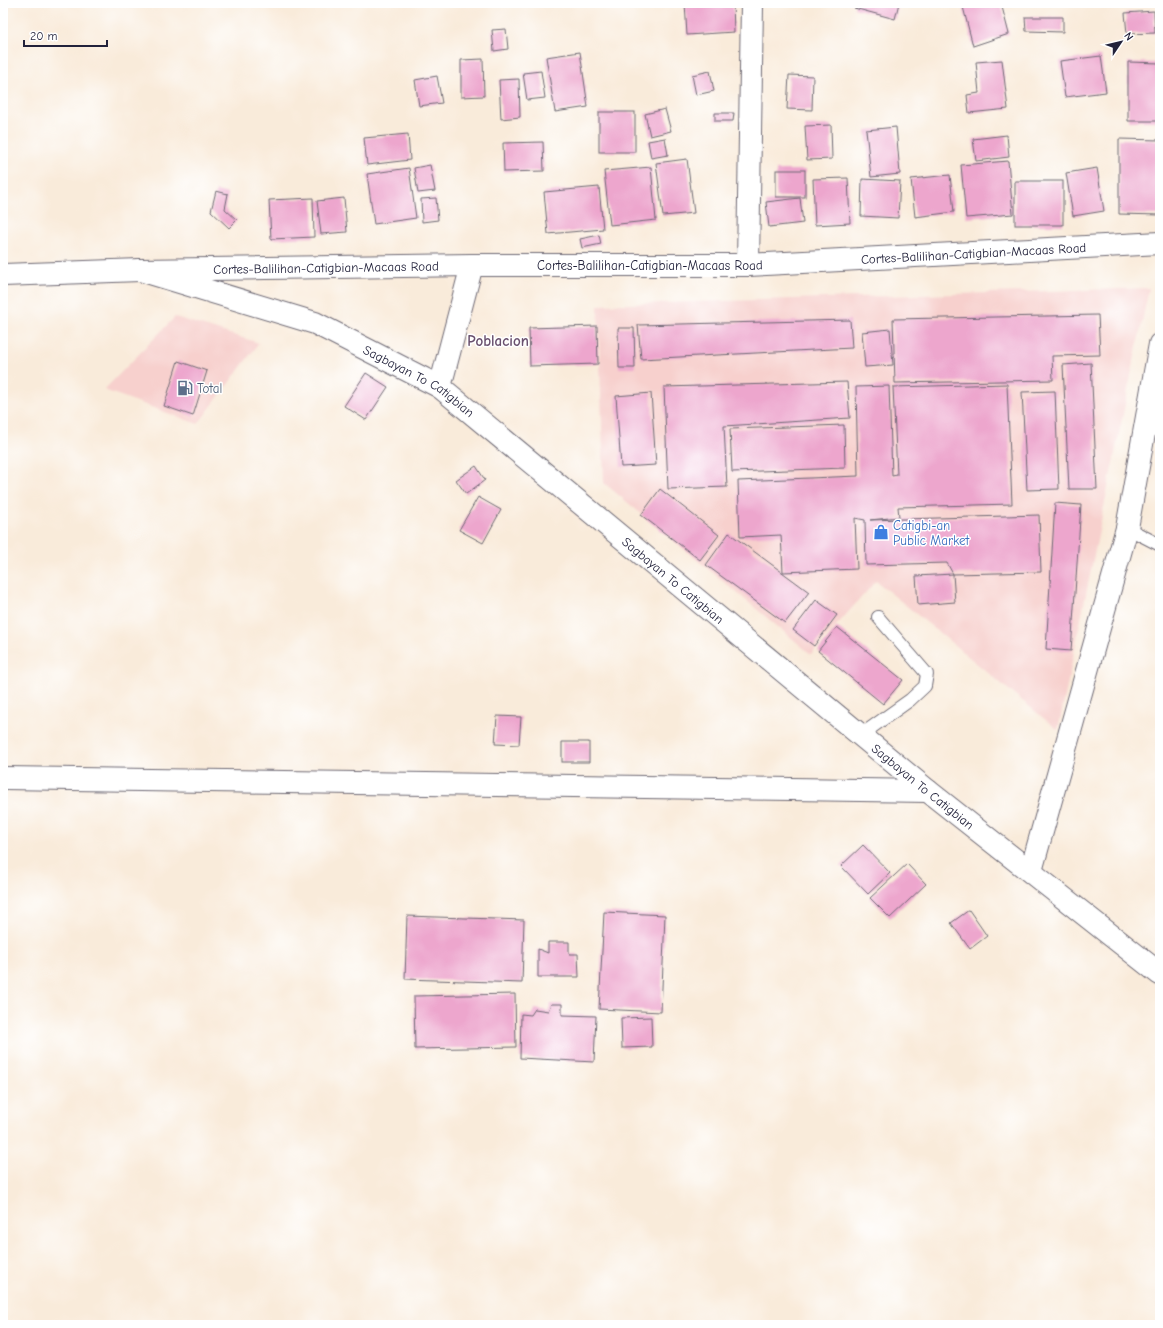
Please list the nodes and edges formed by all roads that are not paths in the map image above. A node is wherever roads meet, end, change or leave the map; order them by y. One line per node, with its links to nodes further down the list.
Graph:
1 (752, 3): 4 (main road)
2 (1160, 243): 4 (main road, Cortes-Balilihan-Catigbian-Macaas Road)
3 (472, 265): 4 (main road, Cortes-Balilihan-Catigbian-Macaas Road); 5 (main road, Cortes-Balilihan-Catigbian-Macaas Road); 8 (main road)
4 (748, 265)
5 (140, 270): 6 (main road, Cortes-Balilihan-Catigbian-Macaas Road); 8 (main road, Sagbayan To Catigbian)
6 (3, 275)
7 (1160, 344): 9 (main road)
8 (440, 386): 12 (main road, Sagbayan To Catigbian)
9 (1127, 528): 10 (lane); 15 (main road)
10 (1160, 546)
11 (878, 617): 12 (lane)
12 (861, 735): 14 (main road, Sagbayan To Catigbian)
13 (3, 778): 14 (main road)
14 (928, 791): 15 (main road, Sagbayan To Catigbian)
15 (1031, 871): 16 (main road, Sagbayan To Catigbian)
16 (1160, 974)

